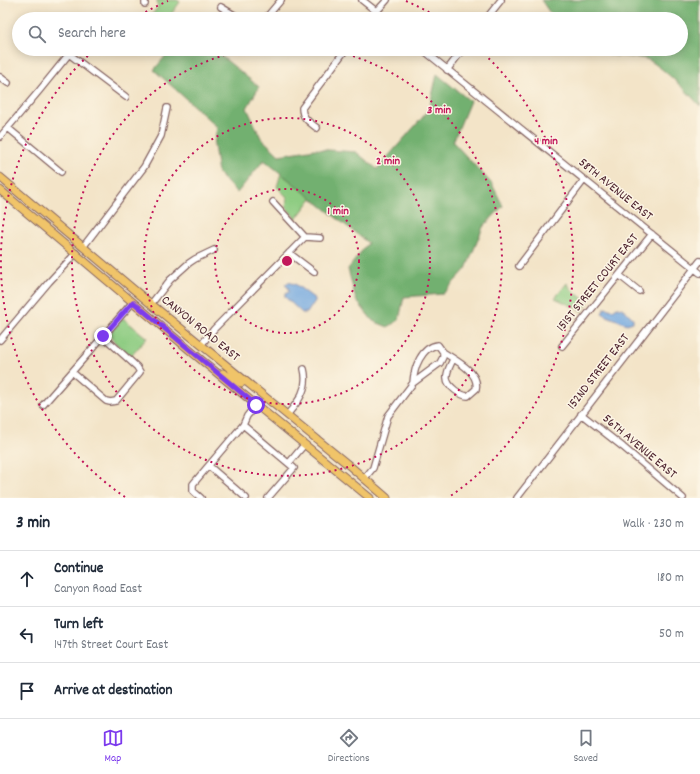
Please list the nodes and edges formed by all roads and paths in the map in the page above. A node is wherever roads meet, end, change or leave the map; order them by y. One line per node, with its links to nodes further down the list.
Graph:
1 (280, 0): 7 (street)
2 (362, 0): 8 (street)
3 (387, 0): 8 (street)
4 (501, 0): 9 (street)
5 (221, 8): 6 (street)
6 (228, 12)
7 (271, 12)
8 (377, 12)
9 (492, 12)
10 (67, 56): 20 (street)
11 (72, 56): 18 (street)
12 (341, 56): 21 (street)
13 (430, 56): 15 (street, 58TH AVENUE EAST)
14 (458, 56): 15 (street)
15 (447, 70): 25 (street, 58TH AVENUE EAST)
16 (0, 77): 17 (street)
17 (8, 83)
18 (126, 97)
19 (167, 108): 31 (street)
20 (8, 128): 22 (street); 23 (street)
21 (317, 128)
22 (0, 137)
23 (61, 172)
24 (0, 177): 31 (main road, CANYON ROAD EAST)
25 (584, 180): 28 (street, 58TH AVENUE EAST); 36 (street)
26 (0, 190): 34 (main road, CANYON ROAD EAST)
27 (273, 202): 29 (street)
28 (652, 234): 37 (street, 58TH AVENUE EAST); 40 (street, 151ST STREET COURT EAST)
29 (305, 237): 30 (street); 33 (street)
30 (320, 238)
31 (83, 247): 43 (main road, CANYON ROAD EAST)
32 (214, 250): 43 (street)
33 (290, 253): 38 (street); 46 (street)
34 (76, 254): 42 (main road, CANYON ROAD EAST); 45 (street)
35 (700, 261): 37 (street, 152ND STREET EAST)
36 (519, 266)
37 (694, 268): 39 (street, 58TH AVENUE EAST); 57 (street, 152ND STREET EAST)
38 (314, 272)
39 (700, 273)
40 (619, 275): 41 (street); 47 (street, 151ST STREET COURT EAST)
41 (639, 290)
42 (133, 302): 44 (street); 50 (main road, CANYON ROAD EAST)
43 (151, 304): 46 (main road, CANYON ROAD EAST)
44 (103, 336): 52 (street); 52 (street)
45 (0, 340)
46 (201, 345): 53 (main road, CANYON ROAD EAST)
47 (562, 346)
48 (443, 352): 49 (street); 54 (street); 54 (street)
49 (454, 359): 49 (street)
50 (205, 363): 53 (main road); 56 (main road, CANYON ROAD EAST)
51 (304, 369): 58 (street)
52 (72, 372): 55 (street)
53 (245, 381): 58 (main road, CANYON ROAD EAST)
54 (413, 383): 63 (street)
55 (43, 405)
56 (256, 405): 59 (street); 60 (main road, CANYON ROAD EAST)
57 (581, 414): 69 (street, 152ND STREET EAST); 70 (street, 56TH AVENUE EAST)
58 (287, 415): 63 (main road, CANYON ROAD EAST)
59 (243, 425): 61 (street); 62 (street)
60 (304, 445): 61 (street); 67 (main road, CANYON ROAD EAST)
61 (288, 463): 66 (street)
62 (209, 466): 64 (street); 65 (street)
63 (364, 479): 68 (main road, CANYON ROAD EAST)
64 (201, 498)
65 (246, 498)
66 (268, 498)
67 (370, 498)
68 (387, 498)
69 (517, 498)
70 (683, 498)

